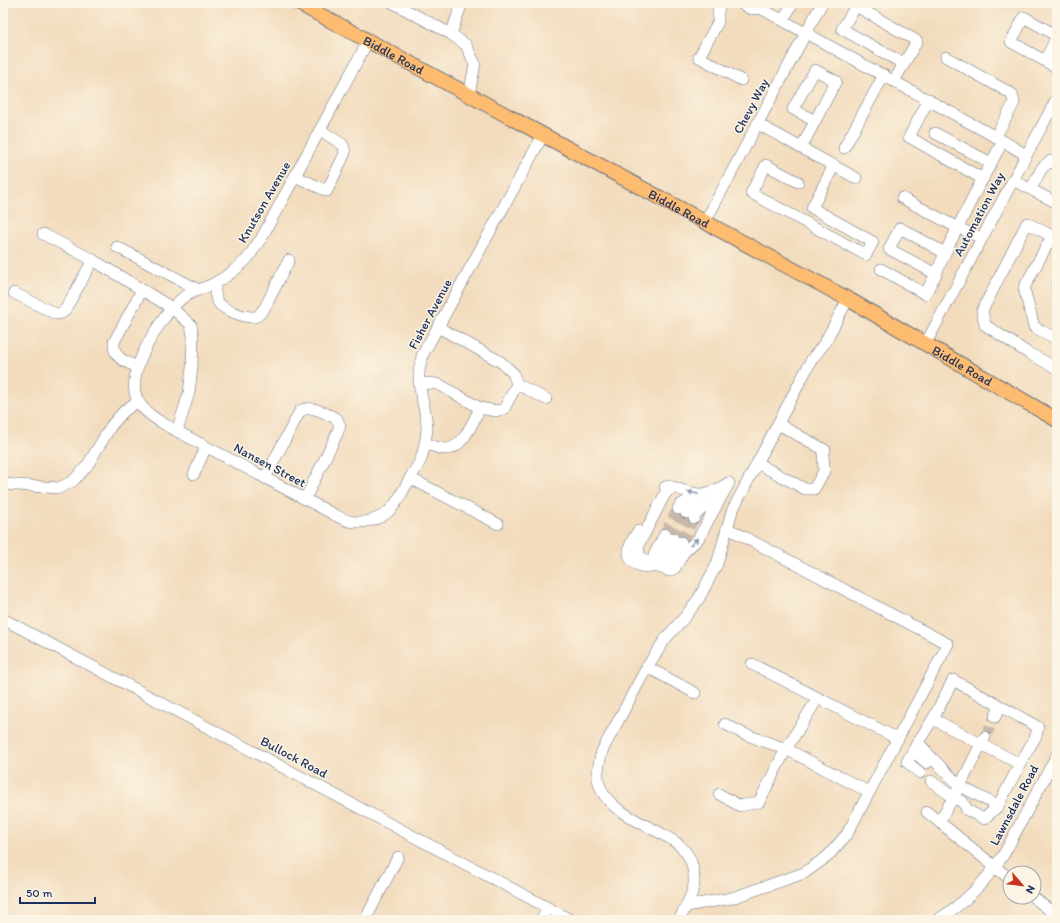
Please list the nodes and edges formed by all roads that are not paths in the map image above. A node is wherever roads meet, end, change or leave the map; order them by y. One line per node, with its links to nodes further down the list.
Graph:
1 (298, 3): 13 (main road, Biddle Road)
2 (393, 3): 11 (street)
3 (462, 3): 11 (street)
4 (721, 3): 19 (street)
5 (740, 3): 8 (street)
6 (793, 3): 9 (street)
7 (822, 3): 10 (street, Chevy Way)
8 (759, 6): 9 (street)
9 (783, 20): 10 (street)
10 (806, 32): 18 (street); 25 (street, Chevy Way)
11 (451, 34): 20 (street)
12 (1057, 36): 15 (street); 15 (street)
13 (368, 41): 20 (main road, Biddle Road); 26 (street, Knutson Avenue)
14 (946, 57): 29 (street)
15 (1045, 61): 17 (street)
16 (904, 64): 16 (street); 18 (street)
17 (1057, 68)
18 (889, 78): 22 (street); 31 (street)
19 (741, 80)
20 (469, 95): 28 (main road, Biddle Road)
21 (1057, 98): 23 (street, Automation Way)
22 (929, 99): 29 (street); 38 (street)
23 (1052, 119): 32 (street, Automation Way)
24 (815, 121): 24 (street); 30 (street)
25 (758, 124): 30 (street); 44 (street, Chevy Way)
26 (320, 130): 36 (street, Knutson Avenue); 36 (street)
27 (935, 133): 33 (street)
28 (543, 134): 44 (main road, Biddle Road); 62 (street, Fisher Avenue)
29 (999, 138): 32 (street); 33 (street)
30 (801, 148): 34 (street)
31 (844, 148)
32 (1026, 155): 39 (street, Automation Way)
33 (991, 163): 38 (street)
34 (834, 165): 37 (street); 40 (street)
35 (1057, 165): 41 (street)
36 (295, 176): 54 (street, Knutson Avenue)
37 (856, 178)
38 (982, 179): 45 (street)
39 (1013, 180): 41 (street); 47 (street, Automation Way)
40 (798, 182)
41 (1031, 190): 43 (street)
42 (902, 198): 45 (street)
43 (1057, 203)
44 (705, 222): 60 (main road, Biddle Road)
45 (958, 228): 47 (street); 49 (street)
46 (43, 234): 50 (street)
47 (982, 238): 64 (street, Automation Way)
48 (117, 247): 57 (street)
49 (945, 253): 53 (street); 53 (street)
50 (93, 260): 56 (street); 59 (street)
51 (289, 260): 54 (street)
52 (881, 269): 53 (street)
53 (936, 274)
54 (215, 283): 57 (street, Knutson Avenue)
55 (1057, 286): 58 (street)
56 (142, 290): 61 (street); 65 (street)
57 (198, 290): 61 (street, Knutson Avenue)
58 (1057, 290)
59 (14, 293)
60 (848, 299): 64 (main road, Biddle Road); 74 (street)
61 (172, 308): 65 (street, Knutson Avenue); 75 (street)
62 (438, 327): 67 (street, Fisher Avenue); 68 (street)
63 (1057, 339): 66 (street)
64 (926, 343): 73 (main road, Biddle Road)
65 (137, 367): 70 (street, Knutson Avenue)
66 (1057, 368)
67 (419, 384): 71 (street); 76 (street, Fisher Avenue)
68 (517, 384): 69 (street); 71 (street)
69 (546, 399)
70 (138, 401): 72 (street, Knutson Avenue); 82 (street)
71 (480, 408): 76 (street)
72 (146, 411): 75 (street, Nansen Street)
73 (1057, 420)
74 (778, 424): 78 (street); 78 (street)
75 (177, 431): 77 (street, Nansen Street)
76 (425, 443): 81 (street, Fisher Avenue)
77 (206, 447): 79 (street); 80 (street, Nansen Street)
78 (757, 463): 88 (street)
79 (194, 474)
80 (264, 478): 83 (street, Nansen Street); 83 (street)
81 (410, 478): 86 (street, Fisher Avenue); 87 (street)
82 (3, 484)
83 (305, 499): 86 (street, Nansen Street)
84 (719, 500): 85 (street); 89 (street, one-way to 84); 89 (street, one-way to 89)
85 (708, 504): 85 (street)
86 (386, 514)
87 (498, 524)
88 (727, 528): 92 (street); 99 (street)
89 (656, 566): 89 (street)
90 (3, 619): 120 (street, Bullock Road)
91 (752, 664): 94 (street)
92 (647, 667): 93 (street); 119 (street)
93 (695, 693)
94 (818, 698): 99 (street); 102 (street)
95 (1000, 706): 96 (street); 97 (street); 105 (street)
96 (995, 717)
97 (933, 720): 100 (street); 101 (street)
98 (725, 724): 102 (street)
99 (898, 739): 109 (street)
100 (983, 740): 105 (street); 108 (street)
101 (915, 747): 104 (street); 106 (street); 108 (street)
102 (786, 749): 109 (street); 110 (street)
103 (1057, 754): 116 (street, Lawnsdale Road)
104 (928, 763)
105 (1020, 764): 112 (street)
106 (920, 773)
107 (931, 781): 111 (street)
108 (960, 786): 111 (street); 112 (street)
109 (869, 792): 119 (street)
110 (719, 794)
111 (954, 798): 112 (street); 114 (street)
112 (998, 806)
113 (927, 812): 114 (street)
114 (939, 822): 116 (street)
115 (398, 857): 122 (street)
116 (995, 867): 117 (street); 126 (street)
117 (1002, 873)
118 (1042, 904): 121 (street)
119 (686, 906): 125 (street)
120 (548, 908): 123 (street); 124 (street, Bullock Road)
121 (1057, 916)
122 (365, 920)
123 (541, 920)
124 (571, 920)
125 (679, 920)
126 (936, 920)

